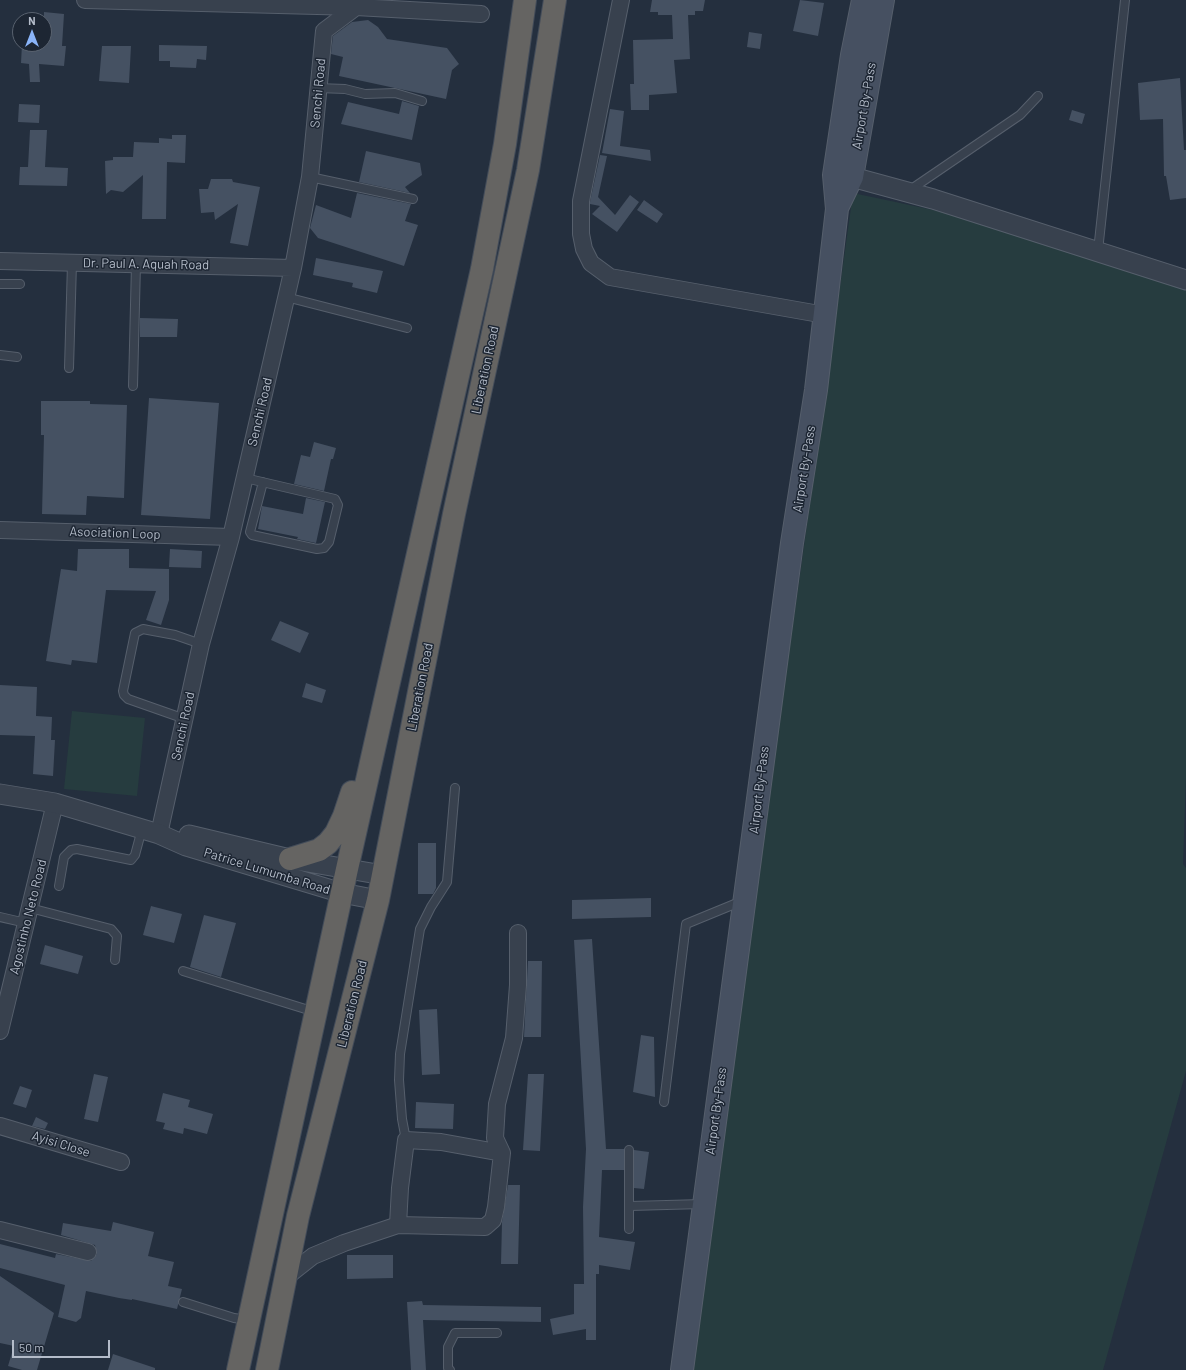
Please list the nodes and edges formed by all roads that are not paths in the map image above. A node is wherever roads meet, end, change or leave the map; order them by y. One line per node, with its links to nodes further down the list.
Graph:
1 (85, 0): 8 (street)
2 (525, 0): 38 (highway, Liberation Road)
3 (555, 0): 45 (highway, Liberation Road)
4 (621, 0): 26 (street)
5 (863, 0): 14 (main road, Airport By-Pass)
6 (883, 0): 14 (main road, Airport By-Pass)
7 (1125, 0): 17 (lane)
8 (356, 4): 9 (street); 10 (street, Senchi Road)
9 (481, 14)
10 (318, 88): 12 (lane); 13 (street, Senchi Road)
11 (1038, 96): 15 (lane)
12 (422, 101)
13 (310, 176): 16 (lane); 21 (street, Senchi Road)
14 (843, 176): 15 (street); 26 (main road, Airport By-Pass)
15 (907, 192): 17 (street)
16 (413, 199)
17 (1098, 252): 22 (street)
18 (0, 261): 19 (street, Dr. Paul A. Aquah Road)
19 (72, 263): 20 (street, Dr. Paul A. Aquah Road); 30 (lane)
20 (136, 264): 21 (street, Dr. Paul A. Aquah Road); 31 (lane)
21 (293, 268): 25 (street, Senchi Road)
22 (1186, 280)
23 (0, 284): 24 (lane)
24 (20, 284)
25 (286, 297): 27 (lane); 32 (street, Senchi Road)
26 (825, 315): 49 (main road, Airport By-Pass)
27 (407, 328)
28 (0, 355): 29 (lane)
29 (17, 357)
30 (69, 368)
31 (133, 386)
32 (245, 478): 33 (lane); 35 (street, Senchi Road)
33 (263, 482): 33 (lane)
34 (0, 530): 35 (street, Asociation Loop)
35 (231, 537): 36 (street, Senchi Road)
36 (201, 644): 37 (street, Senchi Road); 37 (lane)
37 (185, 719): 42 (street, Senchi Road)
38 (373, 753): 43 (highway); 44 (highway, Liberation Road)
39 (455, 788): 60 (lane)
40 (0, 794): 41 (street, Patrice Lumumba Road)
41 (55, 803): 42 (street, Patrice Lumumba Road); 50 (street, Agostinho Neto Road)
42 (150, 831): 43 (street, Patrice Lumumba Road); 46 (lane); 47 (street, Patrice Lumumba Road)
43 (290, 858): 44 (street, Patrice Lumumba Road)
44 (347, 869): 45 (street, Patrice Lumumba Road); 47 (highway, Liberation Road)
45 (383, 875): 48 (highway, Liberation Road)
46 (58, 886)
47 (347, 894): 48 (street, Patrice Lumumba Road); 55 (highway, Liberation Road); 57 (highway)
48 (378, 900): 57 (highway, Liberation Road)
49 (743, 901): 58 (lane); 64 (main road, Airport By-Pass)
50 (28, 915): 51 (lane); 53 (lane); 56 (street, Agostinho Neto Road)
51 (0, 918)
52 (518, 933): 62 (street)
53 (115, 960)
54 (183, 971): 55 (lane)
55 (316, 1013): 72 (highway, Liberation Road)
56 (0, 1031)
57 (328, 1098): 70 (highway, Liberation Road)
58 (664, 1102)
59 (0, 1126): 63 (street, Ayisi Close)
60 (406, 1140): 62 (street); 66 (street)
61 (629, 1150): 65 (lane)
62 (502, 1153): 66 (street)
63 (121, 1162)
64 (704, 1204): 65 (lane); 77 (main road, Airport By-Pass)
65 (630, 1206): 67 (lane)
66 (398, 1226): 70 (street)
67 (630, 1229)
68 (0, 1230): 69 (street)
69 (88, 1252)
70 (285, 1278): 75 (highway, Liberation Road)
71 (183, 1302): 72 (lane)
72 (249, 1320): 74 (highway, Liberation Road)
73 (497, 1333): 76 (lane)
74 (238, 1370)
75 (267, 1370)
76 (450, 1370)
77 (682, 1370)

